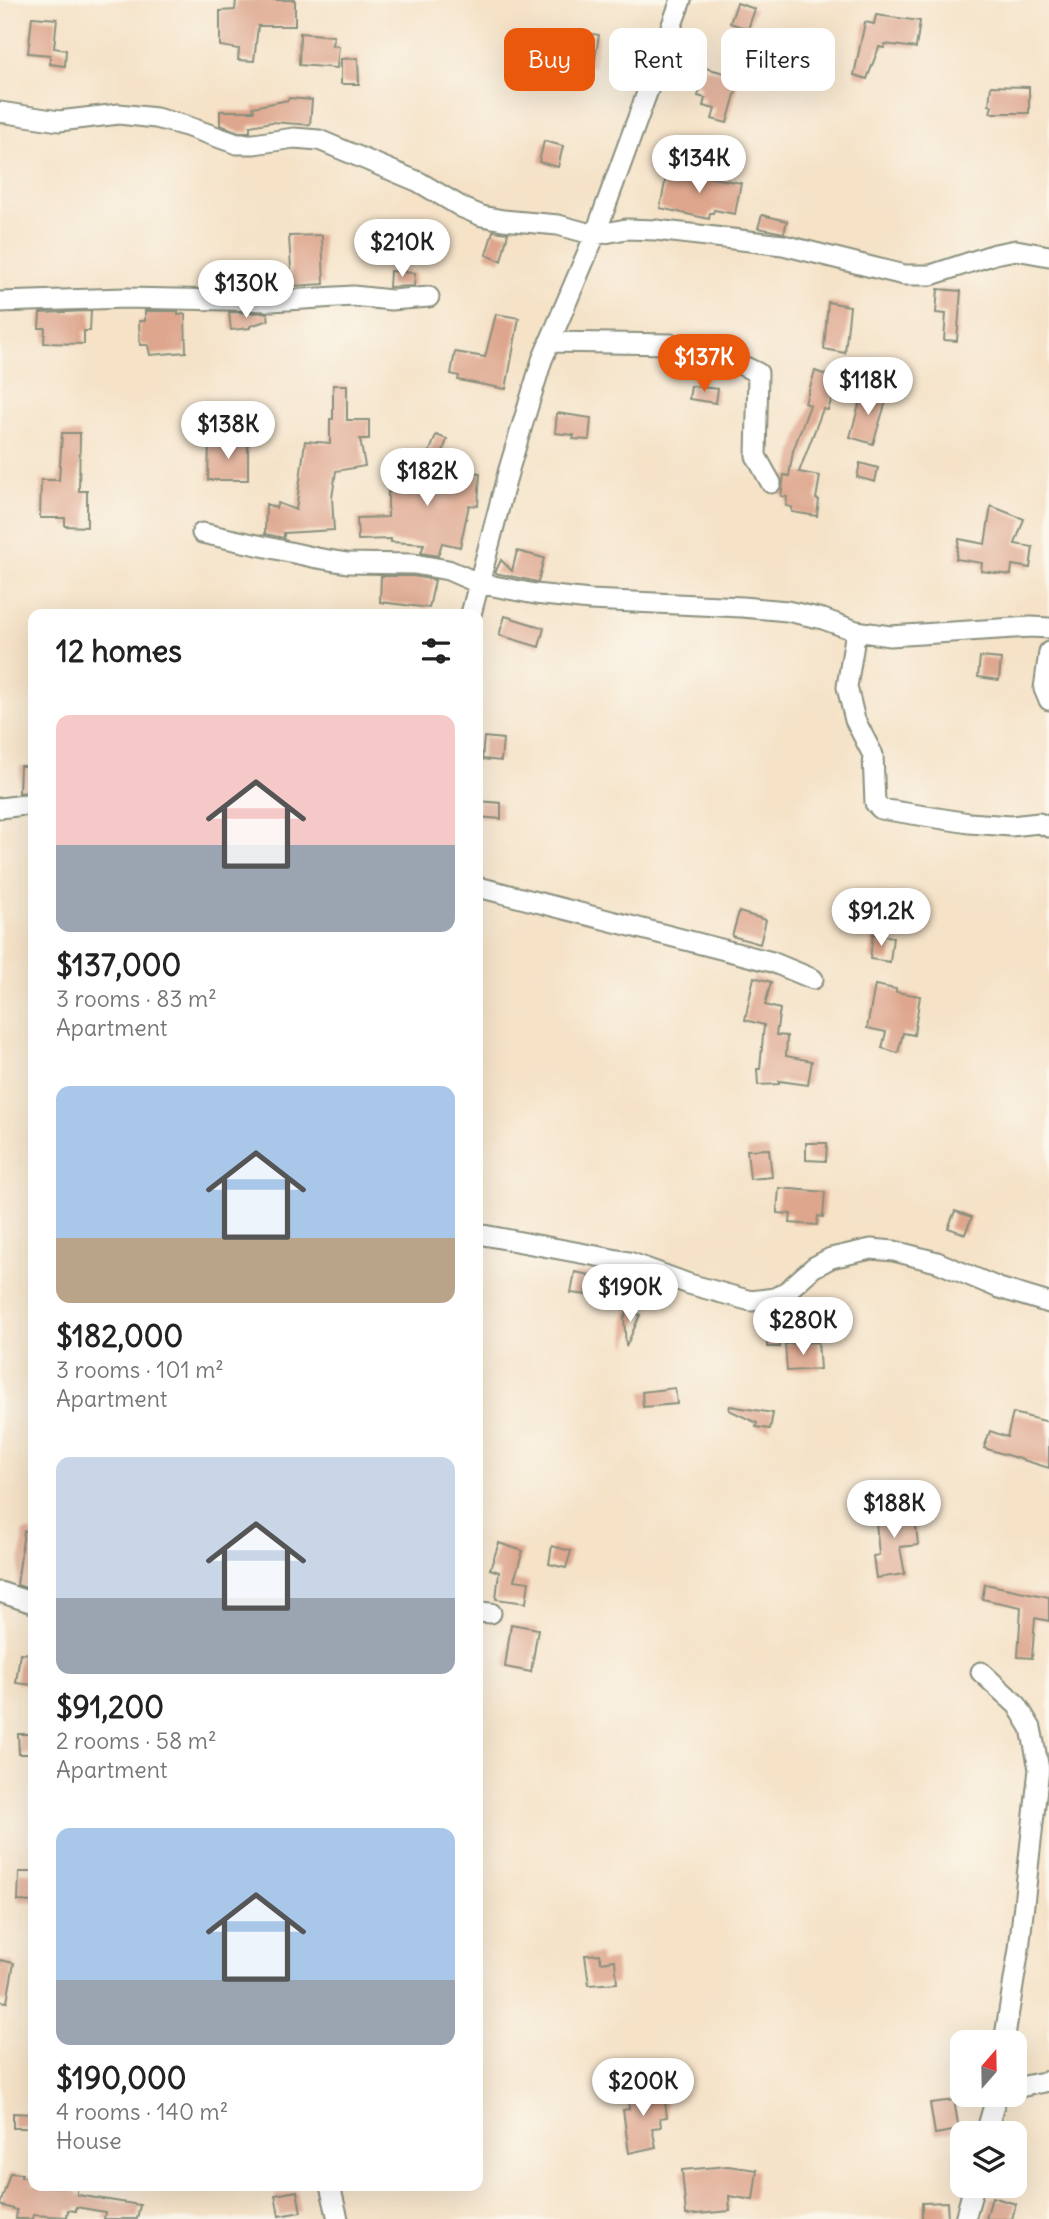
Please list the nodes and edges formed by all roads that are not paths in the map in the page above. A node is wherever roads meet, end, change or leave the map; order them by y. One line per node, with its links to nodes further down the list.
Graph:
1 (681, 0): 3 (street)
2 (0, 112): 3 (street)
3 (595, 235): 4 (street); 7 (street)
4 (1049, 256)
5 (429, 297): 6 (street)
6 (0, 302)
7 (550, 342): 8 (street); 10 (street)
8 (771, 483)
9 (202, 533): 10 (street)
10 (478, 583): 11 (street); 13 (street)
11 (472, 609)
12 (1049, 628): 13 (street)
13 (856, 631): 18 (street)
14 (1049, 652): 15 (street)
15 (1049, 700)
16 (28, 805): 17 (street)
17 (0, 808)
18 (1048, 823)
19 (483, 888): 20 (street)
20 (813, 979)
21 (483, 1235): 22 (street)
22 (1049, 1303)
23 (0, 1592): 24 (street)
24 (28, 1601)
25 (981, 1672): 26 (street)
26 (1039, 1856): 27 (street)
27 (1006, 2030)
28 (1049, 2081): 29 (street)
29 (1027, 2086)
30 (331, 2191): 32 (street)
31 (971, 2198): 33 (street)
32 (338, 2219)
33 (965, 2219)

